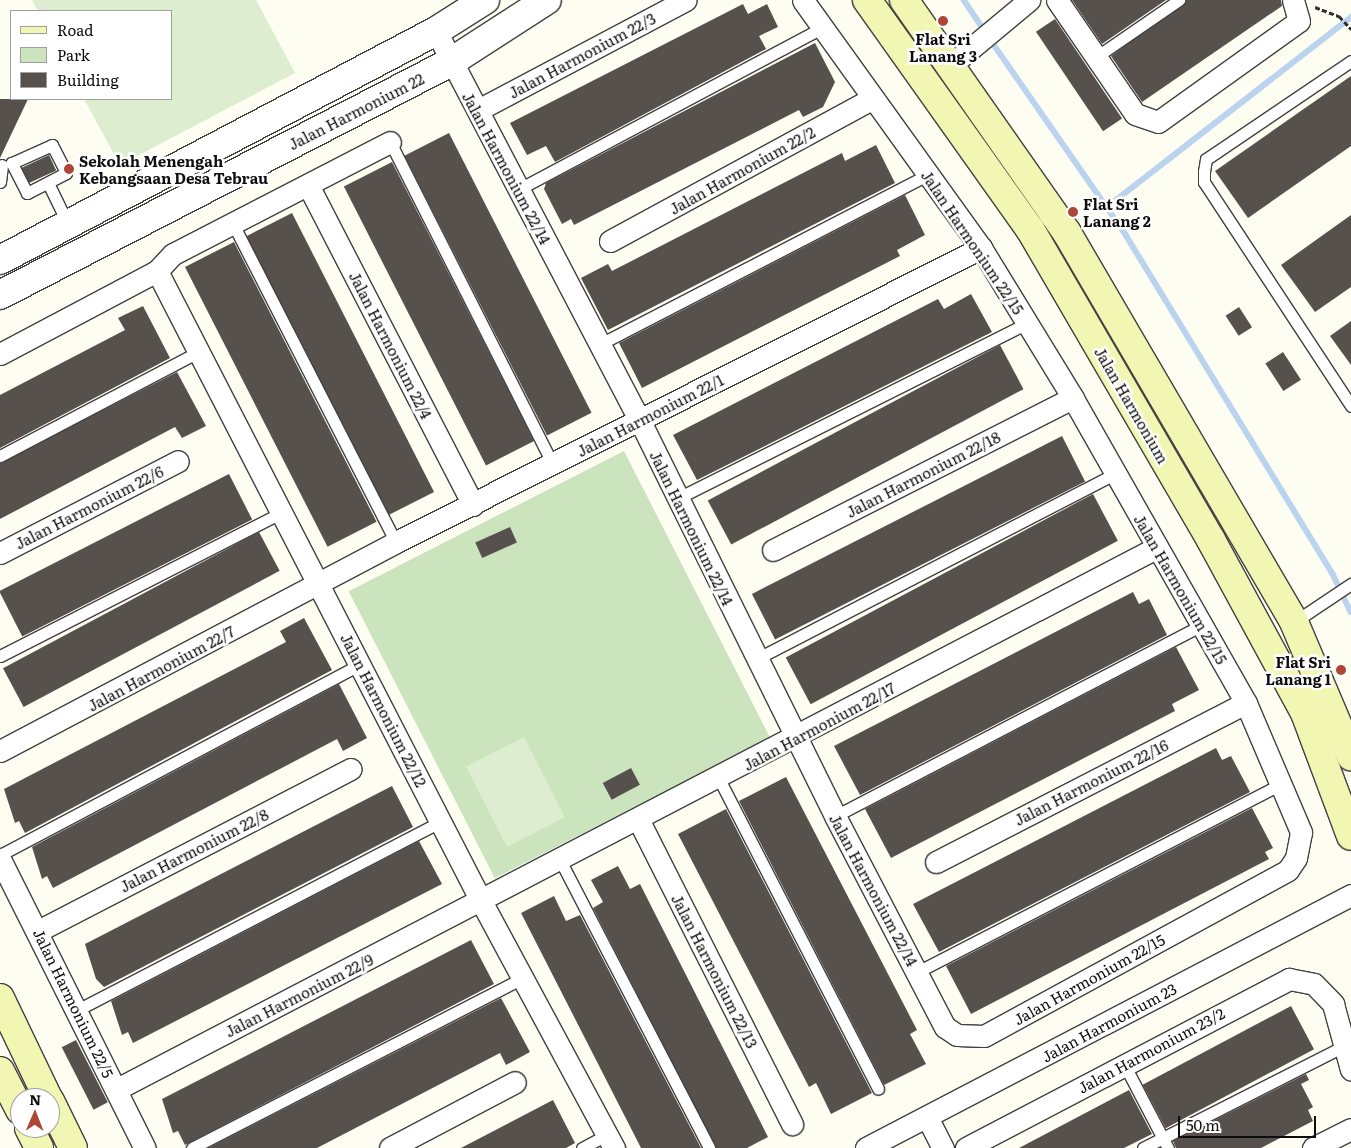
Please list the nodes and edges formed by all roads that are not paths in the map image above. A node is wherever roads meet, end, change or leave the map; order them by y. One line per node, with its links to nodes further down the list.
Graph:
1 (485, 0): 12 (street)
2 (547, 0): 15 (street, Jalan Harmonium 22)
3 (686, 0): 18 (street, Jalan Harmonium 22/3)
4 (803, 0): 11 (street, Jalan Harmonium 22/15)
5 (866, 0): 68 (main road, Jalan Harmonium)
6 (904, 0): 16 (main road, Jalan Harmonium)
7 (1029, 0): 16 (street)
8 (1058, 0): 13 (street)
9 (1179, 0): 13 (lane)
10 (1295, 4): 13 (street)
11 (824, 28): 17 (street, Jalan Harmonium 22/15); 25 (lane)
12 (436, 31): 15 (street, Jalan Harmonium 22/14); 27 (street)
13 (1096, 57)
14 (1351, 61): 38 (lane)
15 (451, 62): 18 (street, Jalan Harmonium 22/14); 32 (street, Jalan Harmonium 22)
16 (951, 65): 53 (main road, Jalan Harmonium)
17 (873, 98): 21 (street, Jalan Harmonium 22/15); 28 (street, Jalan Harmonium 22/2)
18 (478, 110): 25 (street, Jalan Harmonium 22/14)
19 (390, 142): 24 (street); 42 (lane)
20 (2, 165): 22 (lane)
21 (928, 175): 29 (street, Jalan Harmonium 22/15); 34 (lane)
22 (0, 182)
23 (48, 183): 23 (lane); 27 (lane)
24 (308, 185): 26 (street); 45 (street, Jalan Harmonium 22/4)
25 (519, 188): 34 (street, Jalan Harmonium 22/14)
26 (233, 224): 31 (street); 47 (lane)
27 (68, 225): 30 (street)
28 (610, 241)
29 (980, 248): 33 (street, Jalan Harmonium 22/15); 39 (street, Jalan Harmonium 22/1)
30 (0, 260)
31 (157, 272): 35 (street, Jalan Harmonium 22/12); 36 (street)
32 (0, 295)
33 (1027, 323): 37 (street, Jalan Harmonium 22/15); 44 (lane)
34 (600, 344): 39 (street, Jalan Harmonium 22/14)
35 (200, 351): 40 (lane); 46 (street, Jalan Harmonium 22/12)
36 (0, 354)
37 (1073, 398): 43 (street, Jalan Harmonium 22/15); 49 (street, Jalan Harmonium 22/18)
38 (1351, 406)
39 (640, 421): 42 (street, Jalan Harmonium 22/1); 44 (street, Jalan Harmonium 22/14)
40 (0, 456)
41 (178, 461): 50 (street, Jalan Harmonium 22/6)
42 (553, 464): 45 (street, Jalan Harmonium 22/1)
43 (1114, 474): 48 (street, Jalan Harmonium 22/15); 56 (lane)
44 (678, 498): 56 (street, Jalan Harmonium 22/14)
45 (474, 505): 47 (street, Jalan Harmonium 22/1)
46 (283, 512): 51 (street, Jalan Harmonium 22/12); 55 (lane)
47 (396, 542): 51 (street, Jalan Harmonium 22/1)
48 (1156, 548): 54 (street, Jalan Harmonium 22/15); 59 (street, Jalan Harmonium 22/17)
49 (773, 550)
50 (0, 553)
51 (320, 582): 57 (street, Jalan Harmonium 22/12); 60 (street, Jalan Harmonium 22/7)
52 (1351, 584): 53 (lane)
53 (1294, 622): 61 (main road, Jalan Harmonium)
54 (1204, 624): 58 (street, Jalan Harmonium 22/15); 65 (lane)
55 (0, 656)
56 (756, 659): 59 (street, Jalan Harmonium 22/14)
57 (360, 664): 67 (street, Jalan Harmonium 22/12); 69 (lane)
58 (1246, 703): 64 (street, Jalan Harmonium 22/15); 72 (street, Jalan Harmonium 22/16)
59 (796, 738): 63 (street, Jalan Harmonium 22/17); 65 (street, Jalan Harmonium 22/14)
60 (0, 751)
61 (1351, 756)
62 (350, 769): 75 (street, Jalan Harmonium 22/8)
63 (719, 779): 66 (street, Jalan Harmonium 22/17); 88 (lane)
64 (1282, 784): 76 (lane); 80 (street, Jalan Harmonium 22/15)
65 (835, 816): 76 (street, Jalan Harmonium 22/14)
66 (638, 819): 71 (street, Jalan Harmonium 22/17); 92 (street, Jalan Harmonium 22/13)
67 (441, 821): 74 (street, Jalan Harmonium 22/12); 79 (lane)
68 (1351, 836)
69 (0, 855)
70 (0, 859): 75 (street, Jalan Harmonium 22/5)
71 (560, 860): 74 (street, Jalan Harmonium 22/17); 101 (lane)
72 (936, 862)
73 (1351, 895): 90 (street, Jalan Harmonium 23)
74 (481, 901): 77 (street, Jalan Harmonium 22/12); 87 (street, Jalan Harmonium 22/9)
75 (38, 931): 79 (street, Jalan Harmonium 22/5)
76 (917, 972): 80 (street, Jalan Harmonium 22/14)
77 (523, 978): 94 (street, Jalan Harmonium 22/12); 98 (lane)
78 (0, 998): 86 (main road)
79 (77, 1010): 87 (street, Jalan Harmonium 22/5)
80 (945, 1027)
81 (1346, 1045): 82 (street, Jalan Harmonium 23/2); 83 (street); 95 (lane)
82 (1124, 1064): 95 (lane); 104 (street, Jalan Harmonium 23/2)
83 (1351, 1070)
84 (0, 1071): 89 (main road)
85 (515, 1082): 99 (street)
86 (43, 1088)
87 (117, 1089): 97 (street, Jalan Harmonium 22/5)
88 (878, 1089)
89 (10, 1090)
90 (927, 1117): 102 (street, Jalan Harmonium 23); 103 (street)
91 (60, 1122): 96 (main road)
92 (792, 1124)
93 (1351, 1128): 106 (street)
94 (610, 1142): 100 (lane)
95 (1165, 1143): 105 (lane)
96 (73, 1148)
97 (145, 1148)
98 (192, 1148)
99 (390, 1148)
100 (582, 1148)
101 (708, 1148)
102 (866, 1148)
103 (943, 1148)
104 (966, 1148)
105 (1143, 1148)
106 (1313, 1148)

